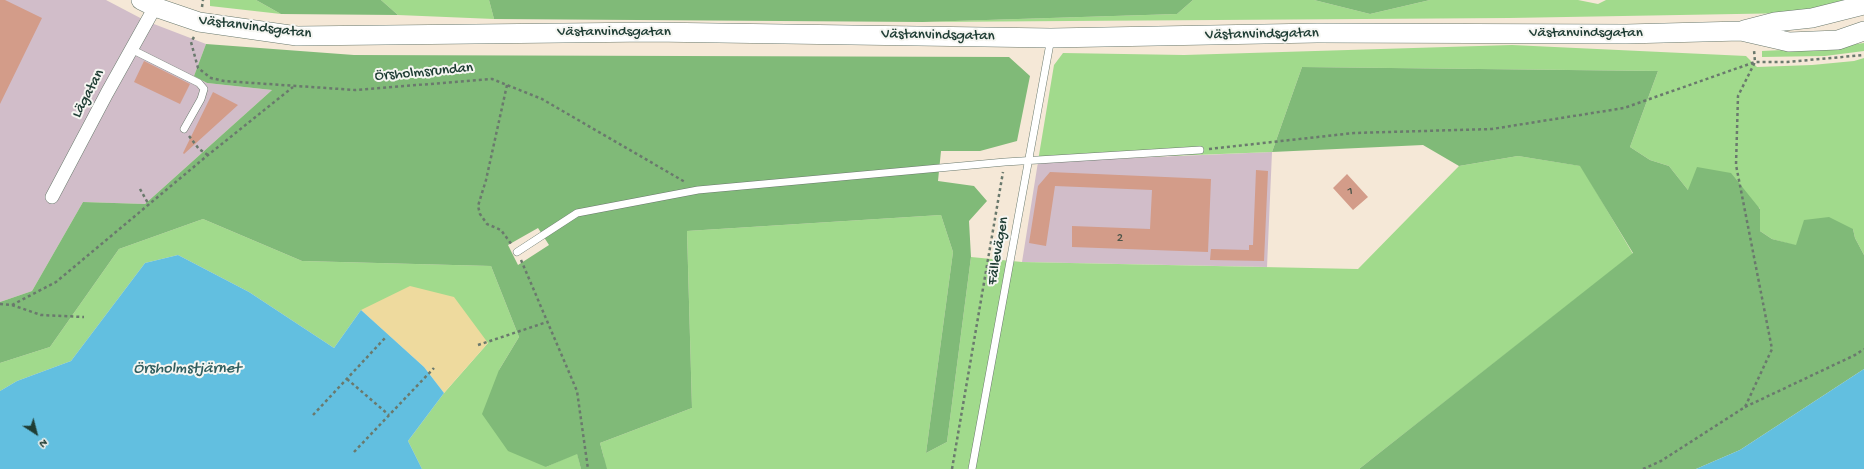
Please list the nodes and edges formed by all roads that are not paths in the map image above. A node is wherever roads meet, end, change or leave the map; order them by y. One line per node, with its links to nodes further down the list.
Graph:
1 (148, 4): 5 (street, Västanvindsgatan); 6 (street, Lägatan)
2 (1864, 5): 3 (street, Västanvindsgatan)
3 (1741, 31): 4 (street, Västanvindsgatan); 5 (street, Västanvindsgatan)
4 (1864, 31)
5 (1051, 38): 9 (lane, Fällevägen)
6 (131, 49): 7 (lane); 10 (street, Lägatan)
7 (184, 129)
8 (1200, 150): 9 (lane)
9 (1028, 161): 11 (lane); 12 (lane, Fällevägen)
10 (52, 198)
11 (517, 252)
12 (972, 469)

